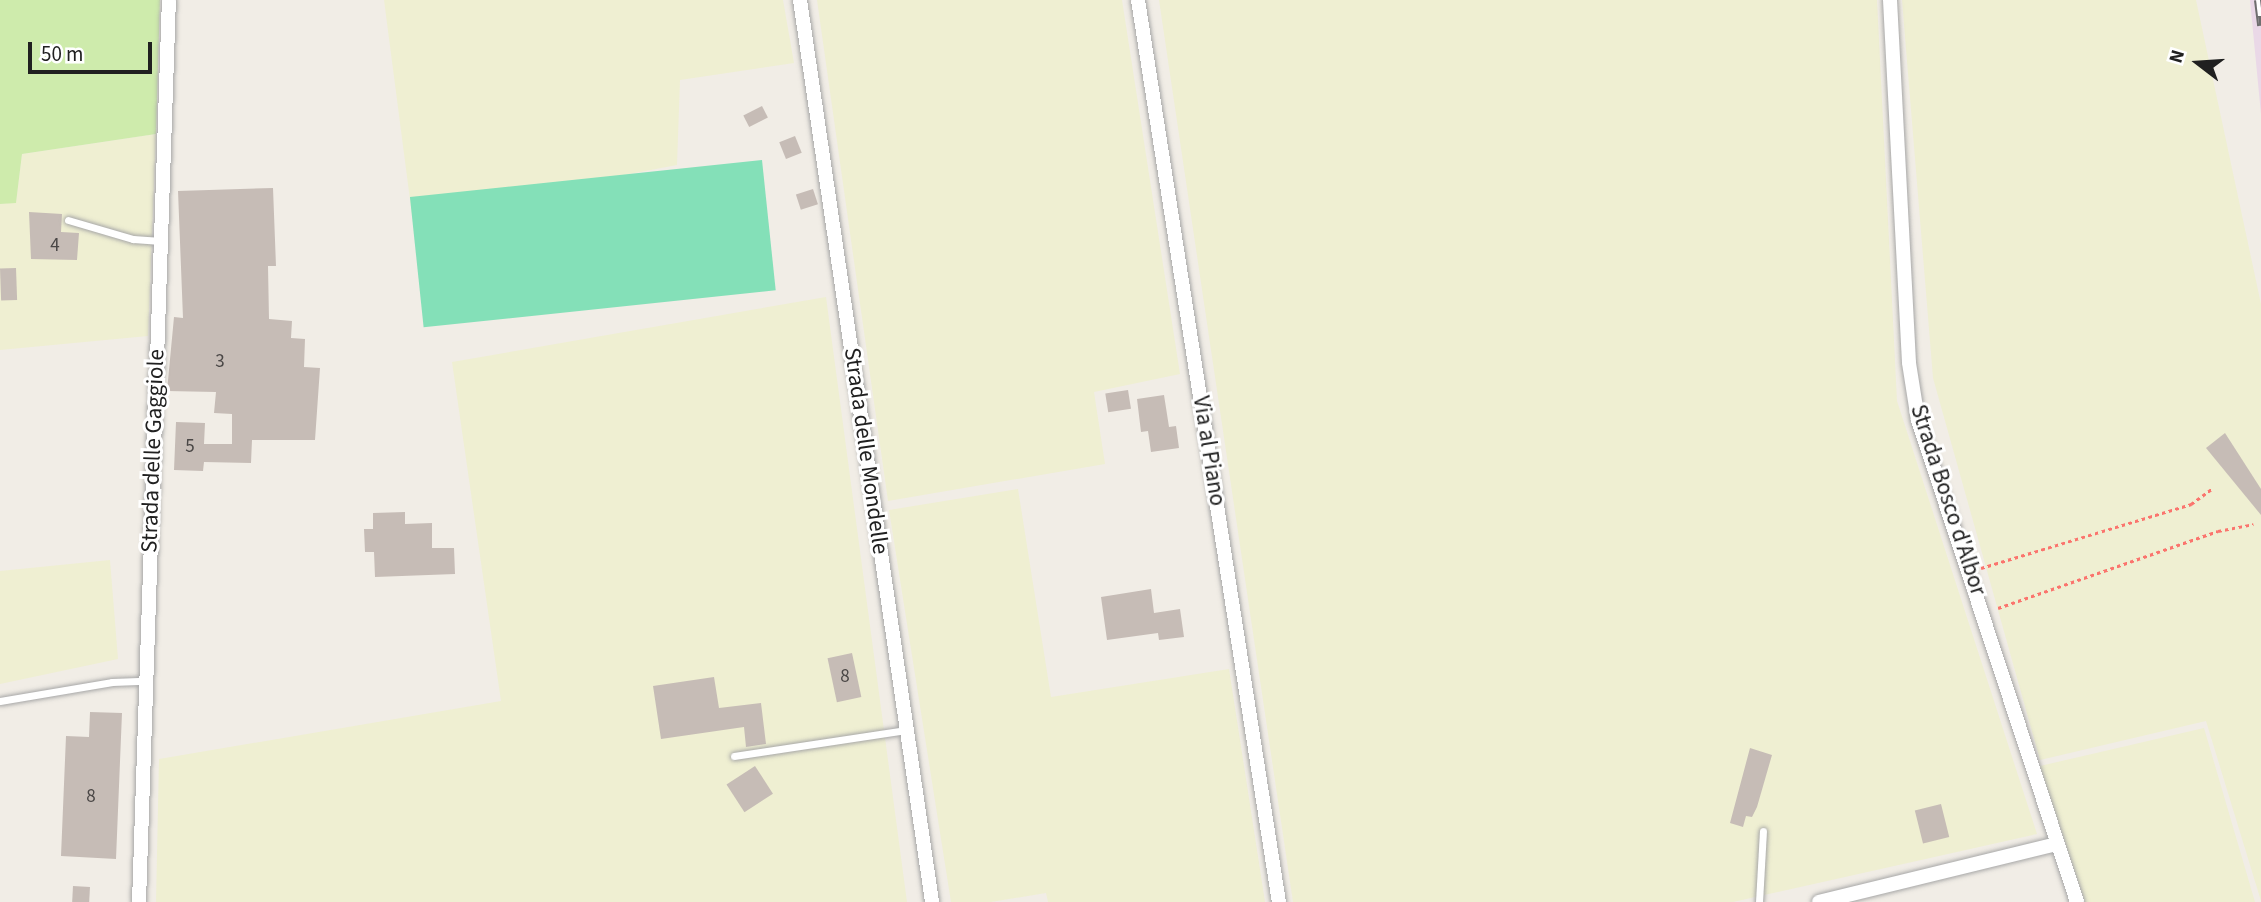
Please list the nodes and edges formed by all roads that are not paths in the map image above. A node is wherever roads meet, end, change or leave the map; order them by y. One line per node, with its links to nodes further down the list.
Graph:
1 (169, 0): 6 (street, Strada delle Gaggiole)
2 (800, 0): 9 (street, Strada delle Mondelle)
3 (1138, 0): 15 (street, Via al Piano)
4 (1889, 0): 12 (street, Strada Bosco d'Albor)
5 (68, 220): 6 (lane)
6 (162, 242): 7 (street, Strada delle Gaggiole)
7 (145, 681): 8 (lane); 13 (street, Strada delle Gaggiole)
8 (0, 701)
9 (907, 730): 10 (lane); 14 (street, Strada delle Mondelle)
10 (734, 756)
11 (1763, 831): 16 (lane)
12 (2057, 844): 17 (street); 18 (street, Strada Bosco d'Albor)
13 (139, 902)
14 (932, 902)
15 (1279, 902)
16 (1759, 902)
17 (1819, 902)
18 (2077, 902)

